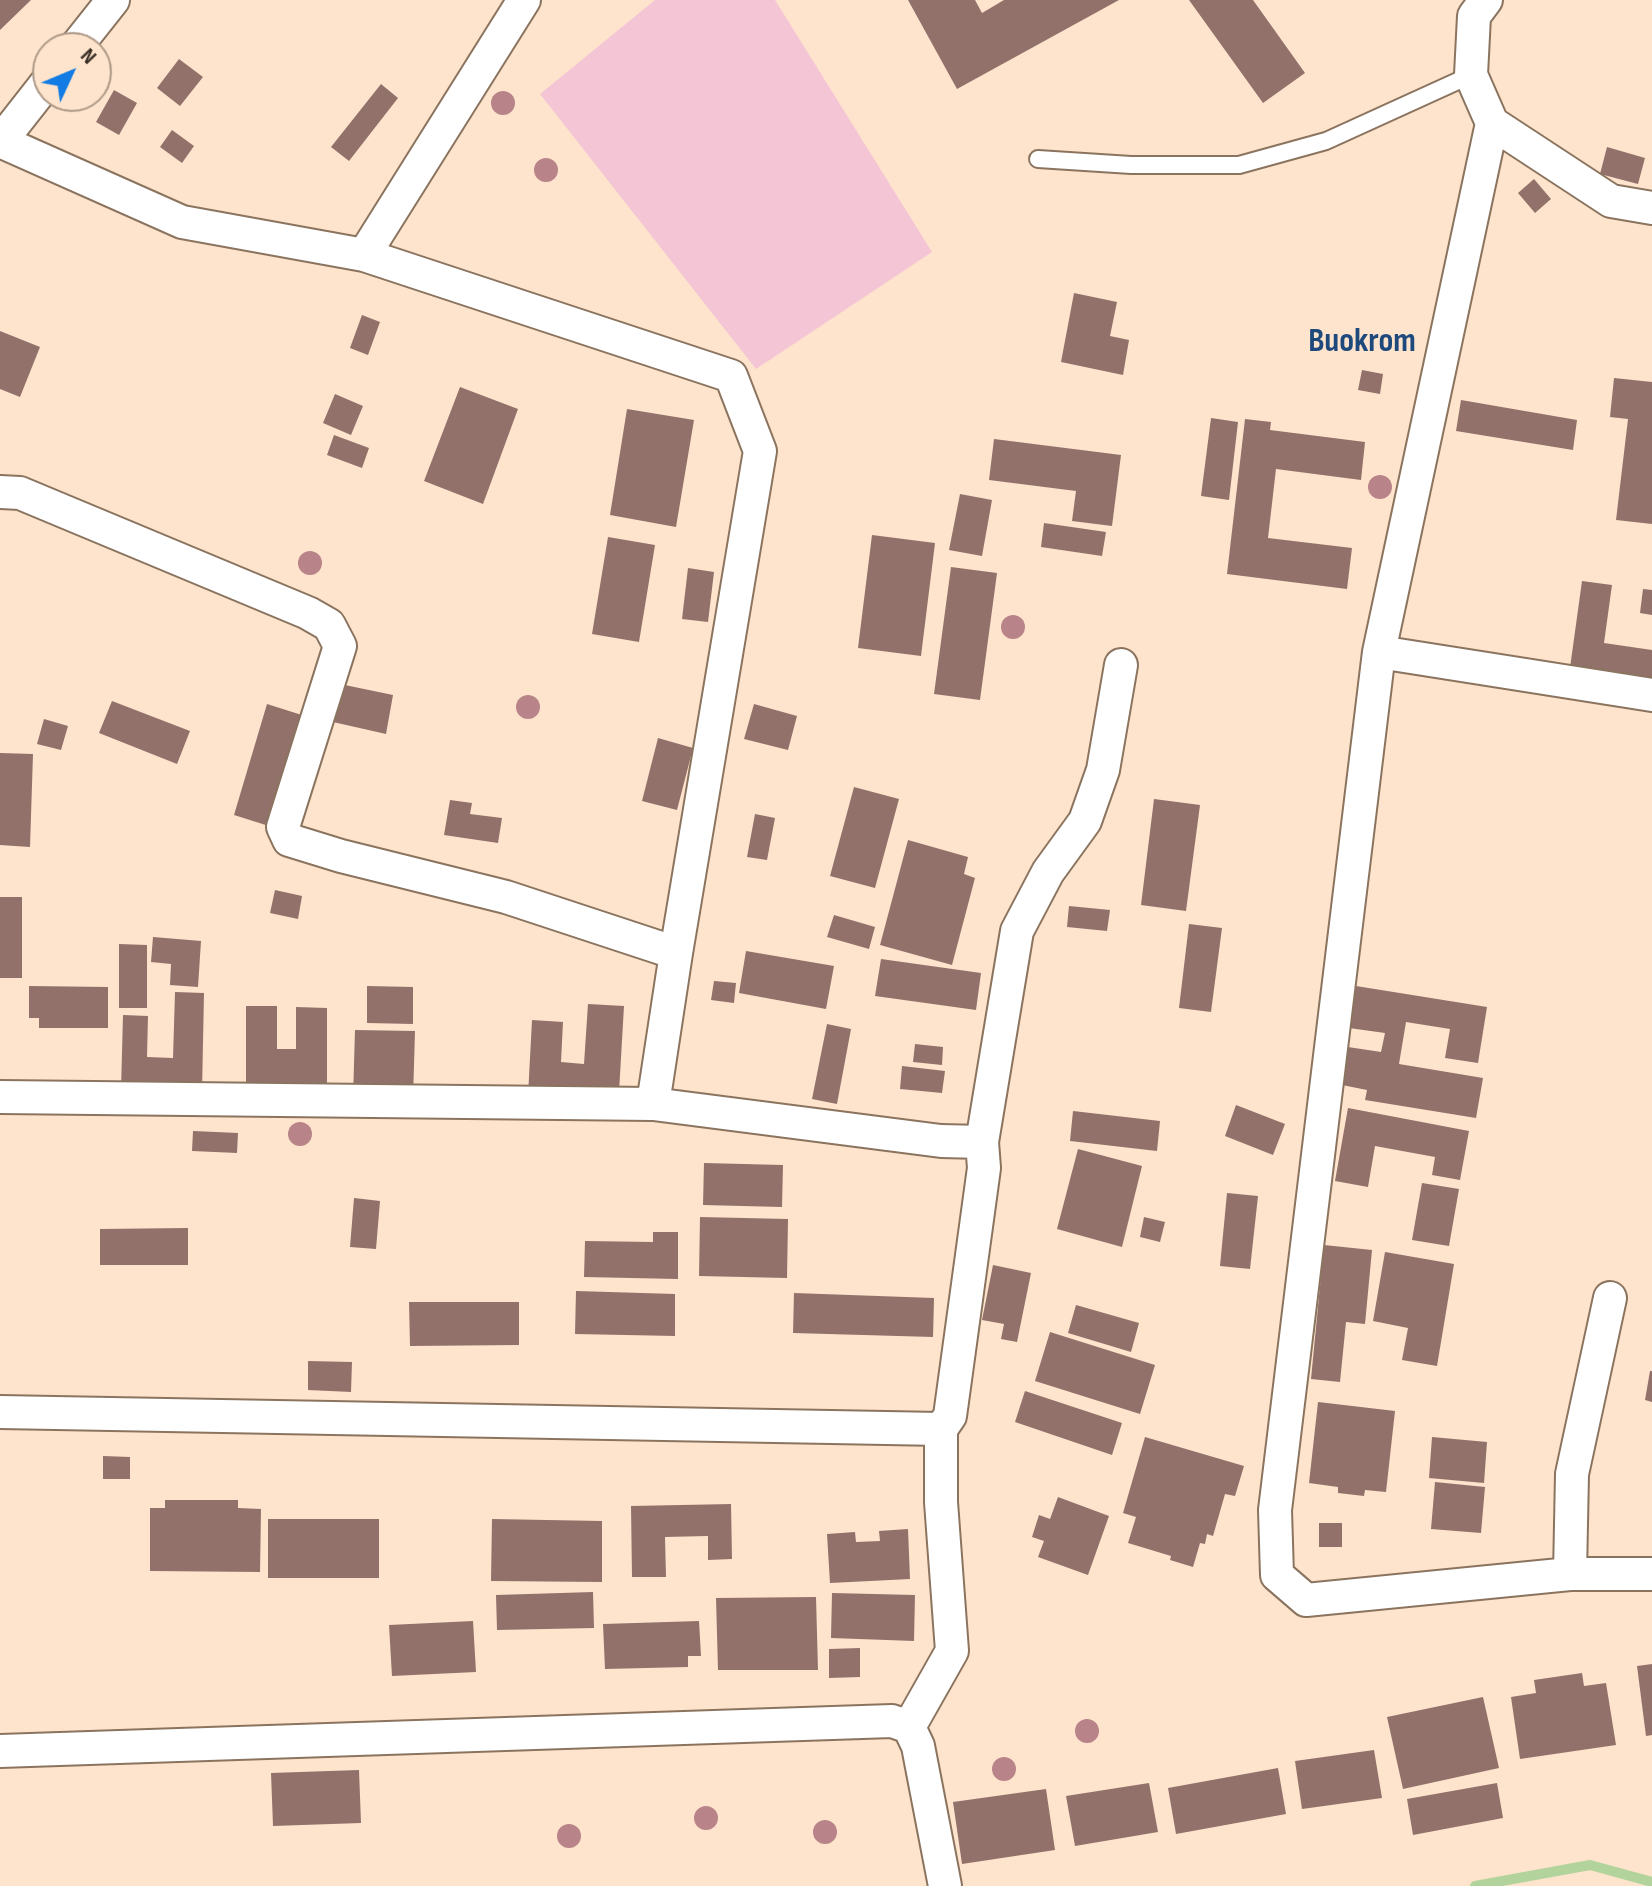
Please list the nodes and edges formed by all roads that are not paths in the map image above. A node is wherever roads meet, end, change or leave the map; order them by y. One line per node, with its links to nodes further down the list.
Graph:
1 (113, 0): 4 (street)
2 (524, 0): 11 (street)
3 (1486, 0): 5 (street)
4 (88, 32)
5 (1471, 75): 7 (street); 9 (lane)
6 (32, 101): 8 (street)
7 (1492, 123): 10 (street); 13 (street)
8 (0, 141): 11 (street)
9 (1038, 159)
10 (1652, 208)
11 (364, 255): 16 (street)
12 (0, 492): 16 (street)
13 (1379, 652): 15 (street); 23 (street)
14 (1121, 665): 19 (street)
15 (1652, 695)
16 (676, 953): 18 (street)
17 (0, 1097): 18 (street)
18 (653, 1104): 19 (street)
19 (982, 1142): 22 (street)
20 (1610, 1298): 23 (street)
21 (0, 1412): 22 (street)
22 (941, 1429): 25 (street)
23 (1570, 1574): 24 (street)
24 (1652, 1574)
25 (909, 1727): 26 (street); 27 (street)
26 (0, 1751)
27 (945, 1886)

